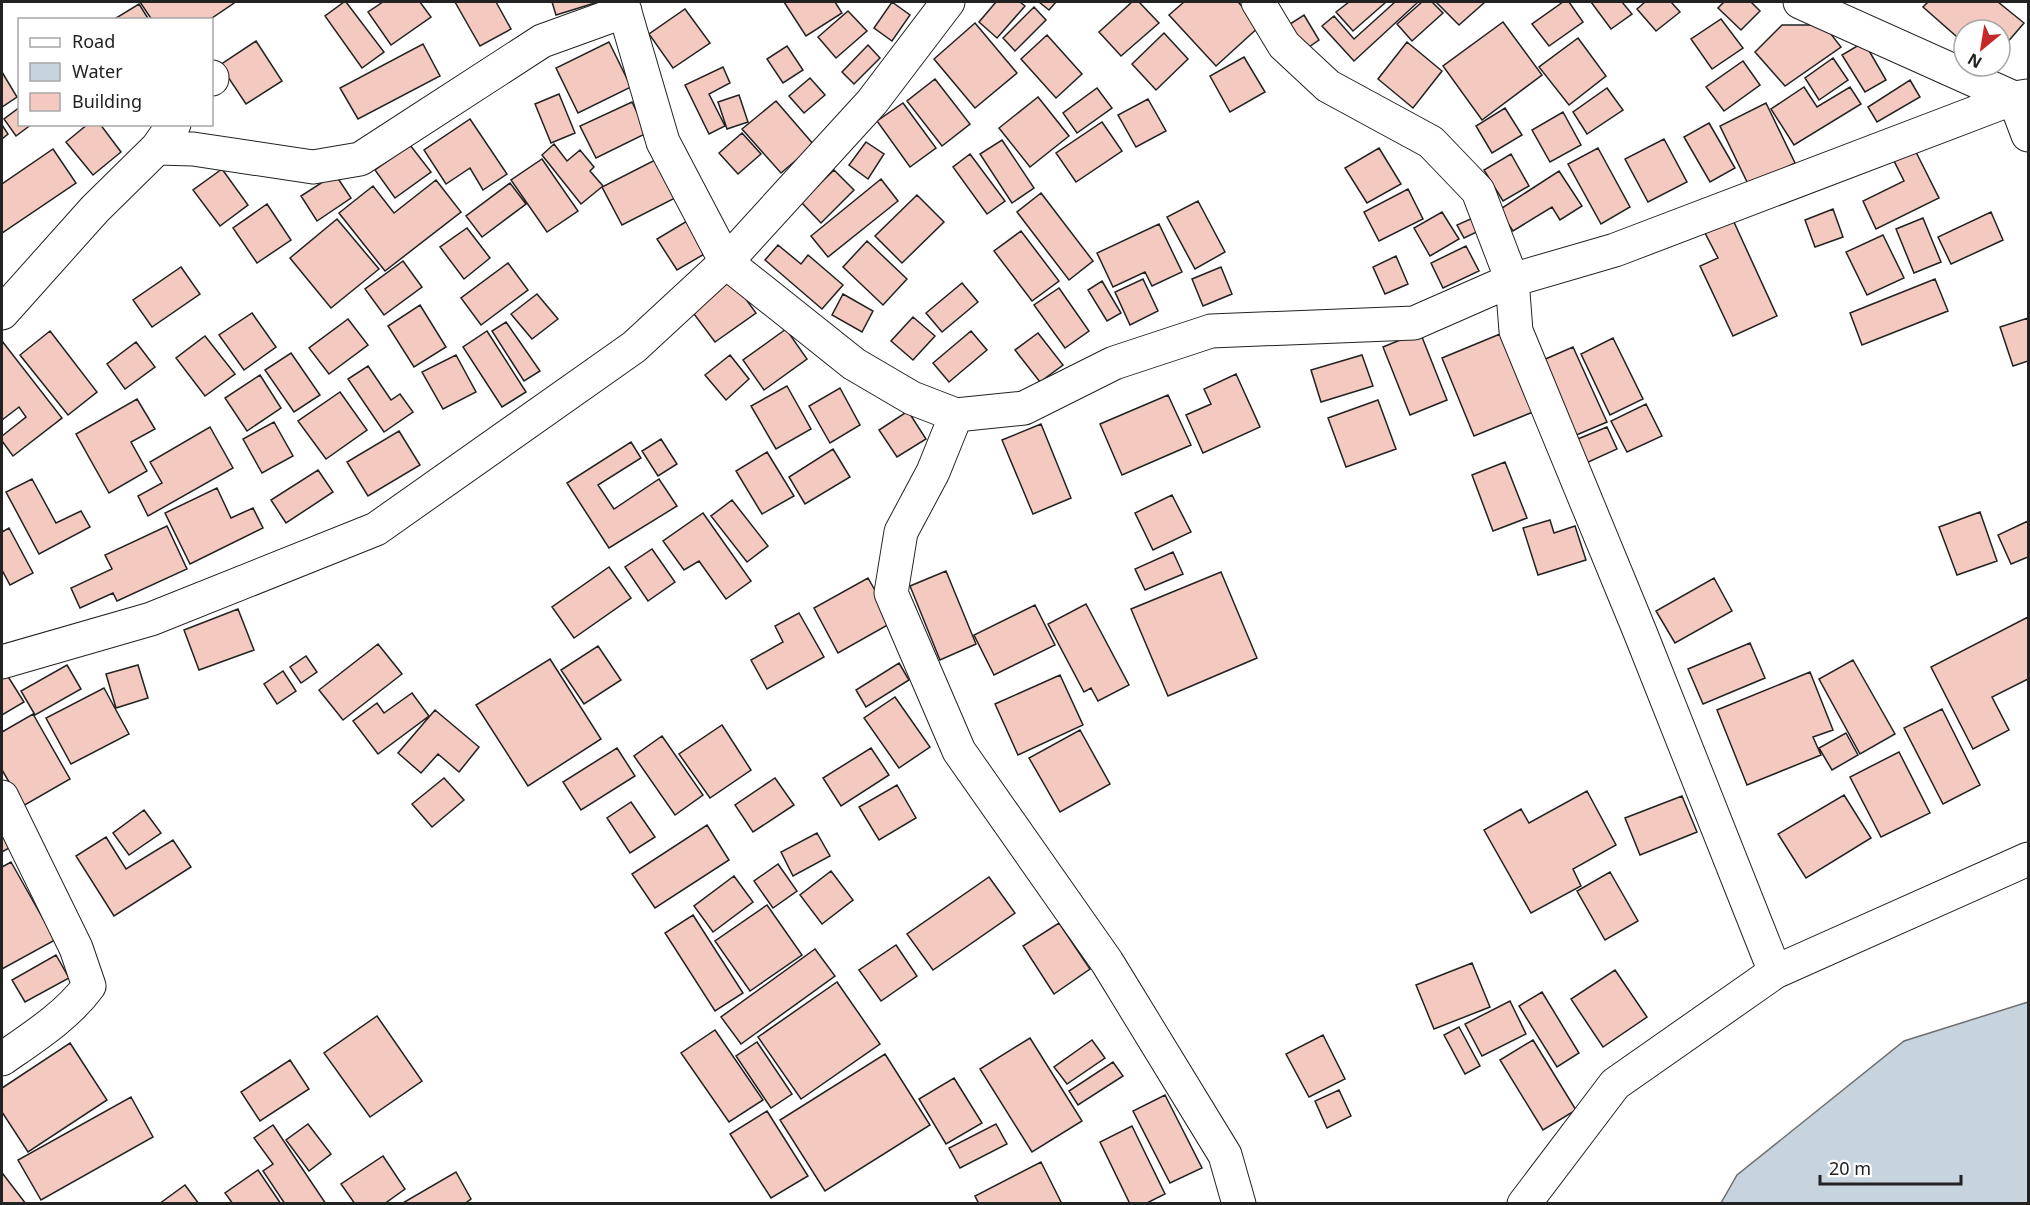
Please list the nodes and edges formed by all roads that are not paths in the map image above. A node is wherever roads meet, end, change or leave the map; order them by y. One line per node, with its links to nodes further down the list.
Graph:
1 (948, 2): 8 (street)
2 (1258, 2): 9 (street)
3 (1800, 2): 5 (street)
4 (623, 6): 7 (street); 8 (street)
5 (2021, 97): 6 (street); 9 (street)
6 (2028, 135)
7 (166, 136): 10 (street)
8 (726, 262): 11 (street); 12 (street)
9 (1512, 280): 11 (street); 15 (street)
10 (2, 313)
11 (956, 415): 17 (street)
12 (2, 662)
13 (2, 796): 16 (street)
14 (2028, 859): 15 (street)
15 (1775, 972): 18 (street)
16 (2, 1059)
17 (1239, 1203)
18 (1524, 1203)

